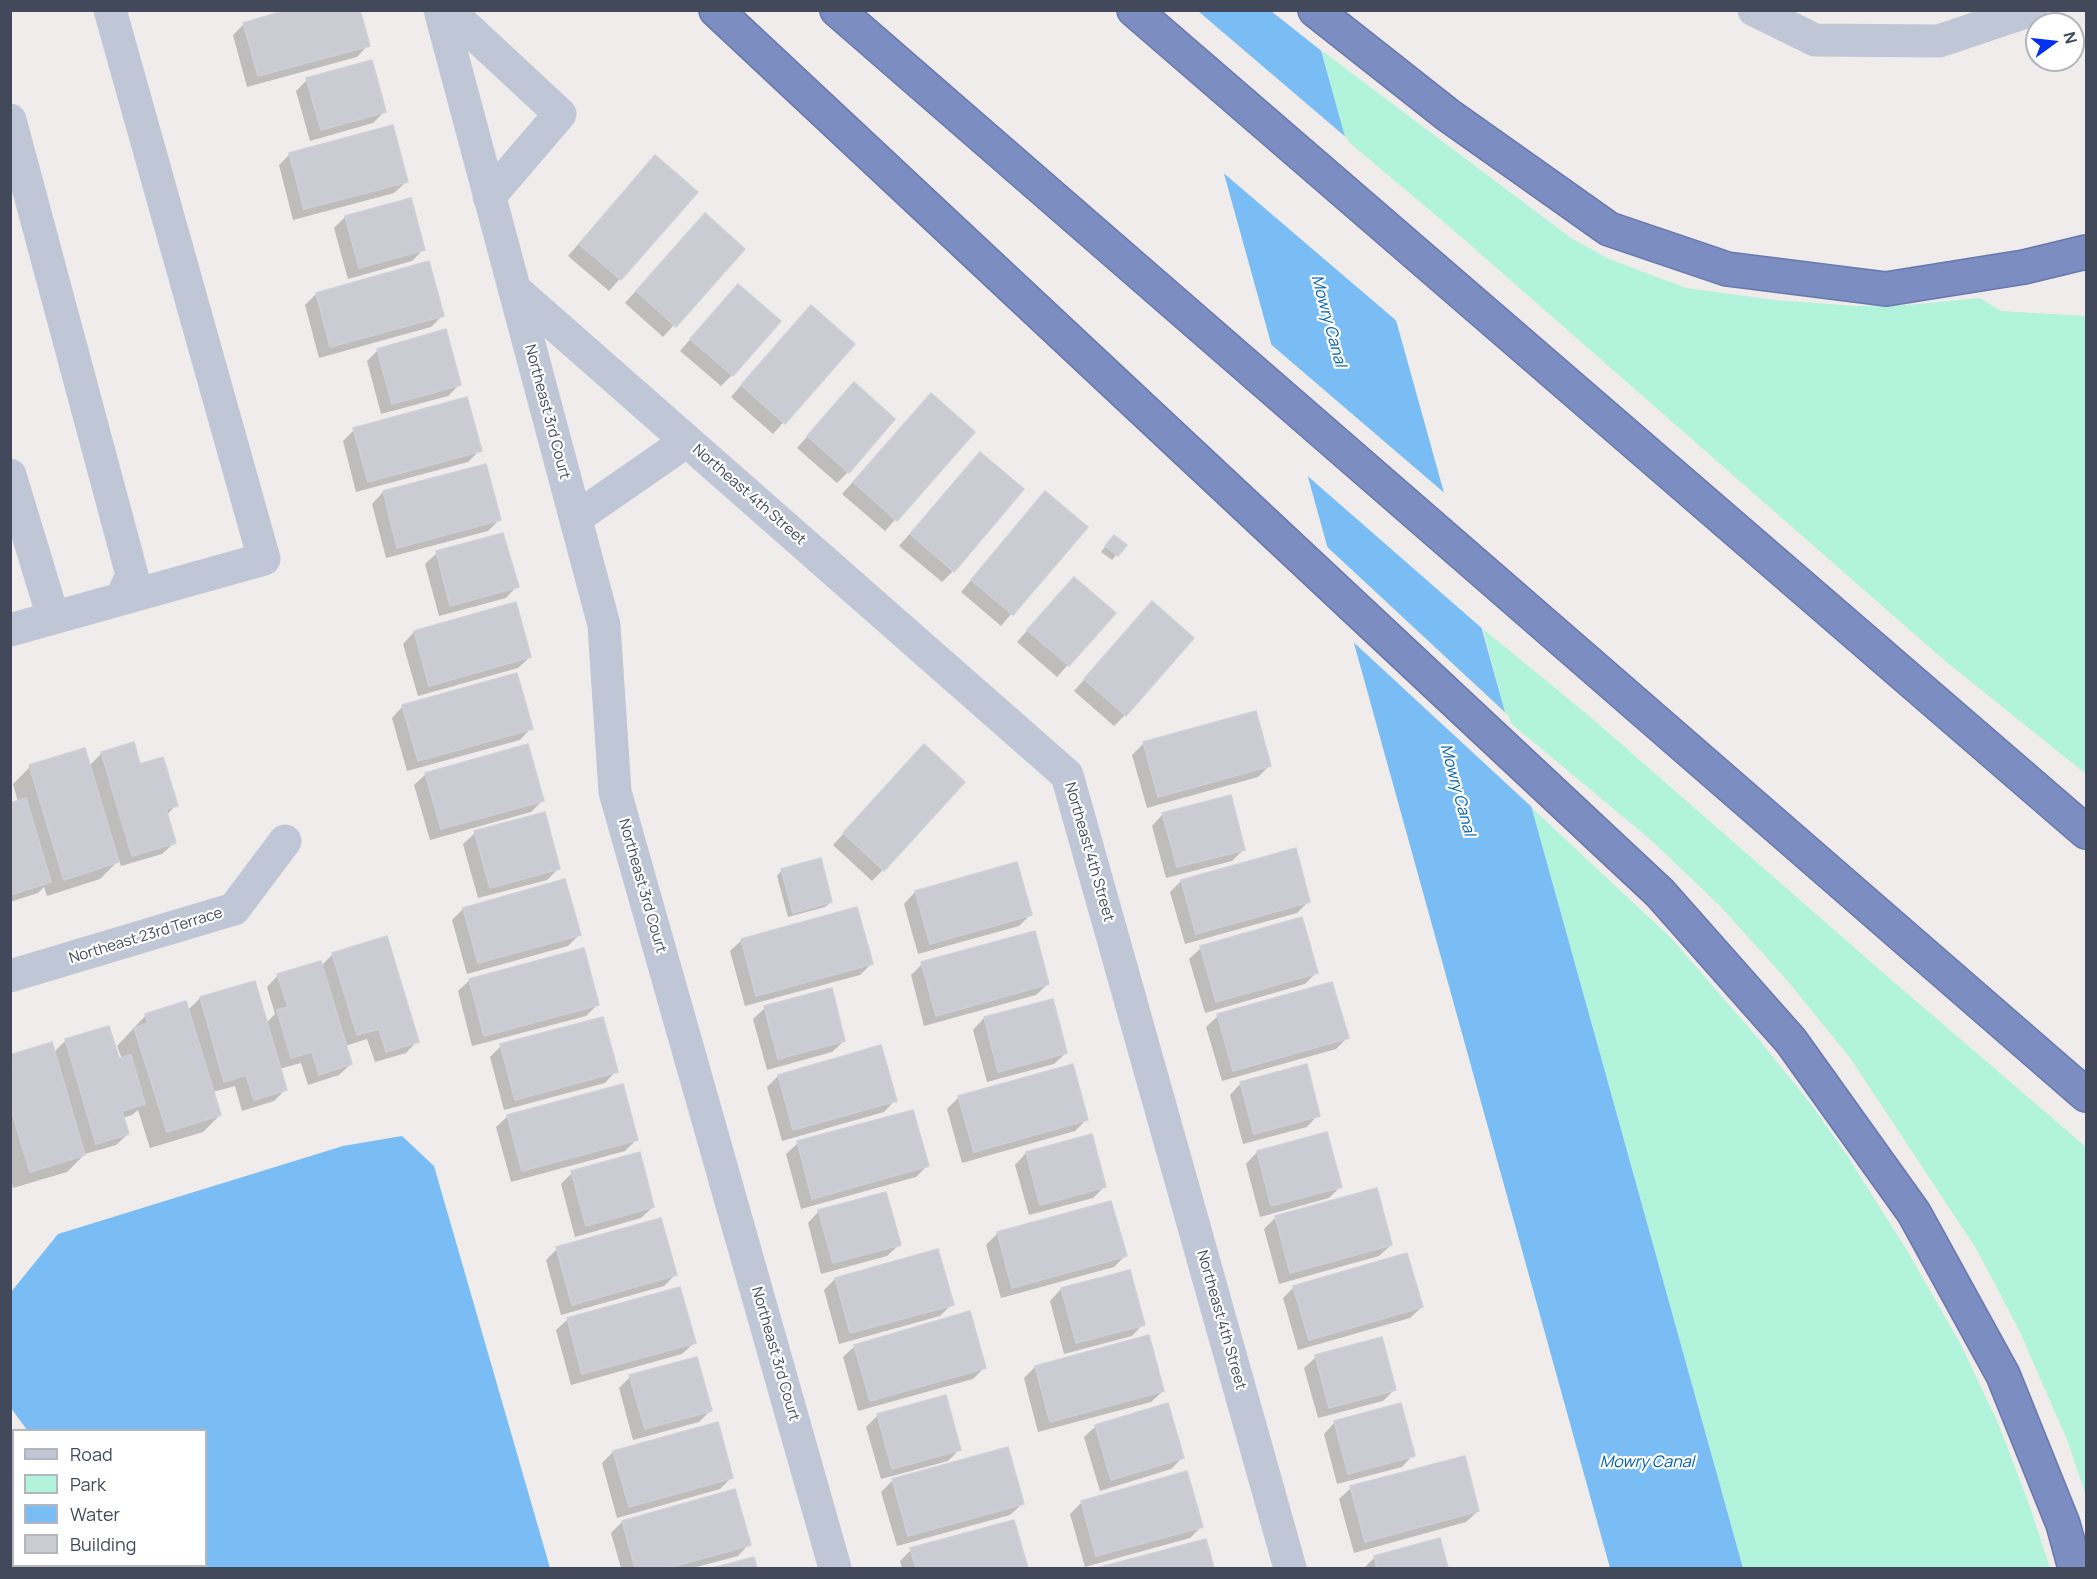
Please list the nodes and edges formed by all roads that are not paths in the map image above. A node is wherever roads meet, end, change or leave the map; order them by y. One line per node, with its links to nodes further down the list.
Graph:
1 (110, 10): 17 (street)
2 (440, 10): 11 (street, Northeast 3rd Court)
3 (448, 10): 11 (street)
4 (716, 10): 26 (highway)
5 (837, 10): 23 (highway)
6 (1134, 10): 20 (highway)
7 (1315, 10): 12 (highway)
8 (1754, 10): 9 (street)
9 (2018, 13)
10 (10, 120): 17 (street)
11 (489, 197): 13 (street, Northeast 3rd Court)
12 (2086, 252)
13 (514, 288): 14 (street, Northeast 4th Street); 16 (street, Northeast 3rd Court)
14 (687, 441): 16 (street); 25 (street, Northeast 4th Street)
15 (10, 475): 18 (street)
16 (576, 518): 24 (street, Northeast 3rd Court)
17 (121, 599): 18 (street)
18 (53, 617): 19 (street)
19 (10, 630)
20 (2086, 832)
21 (285, 841): 22 (street, Northeast 23rd Terrace)
22 (10, 976)
23 (2086, 1095)
24 (836, 1569)
25 (1290, 1569)
26 (2075, 1569)

